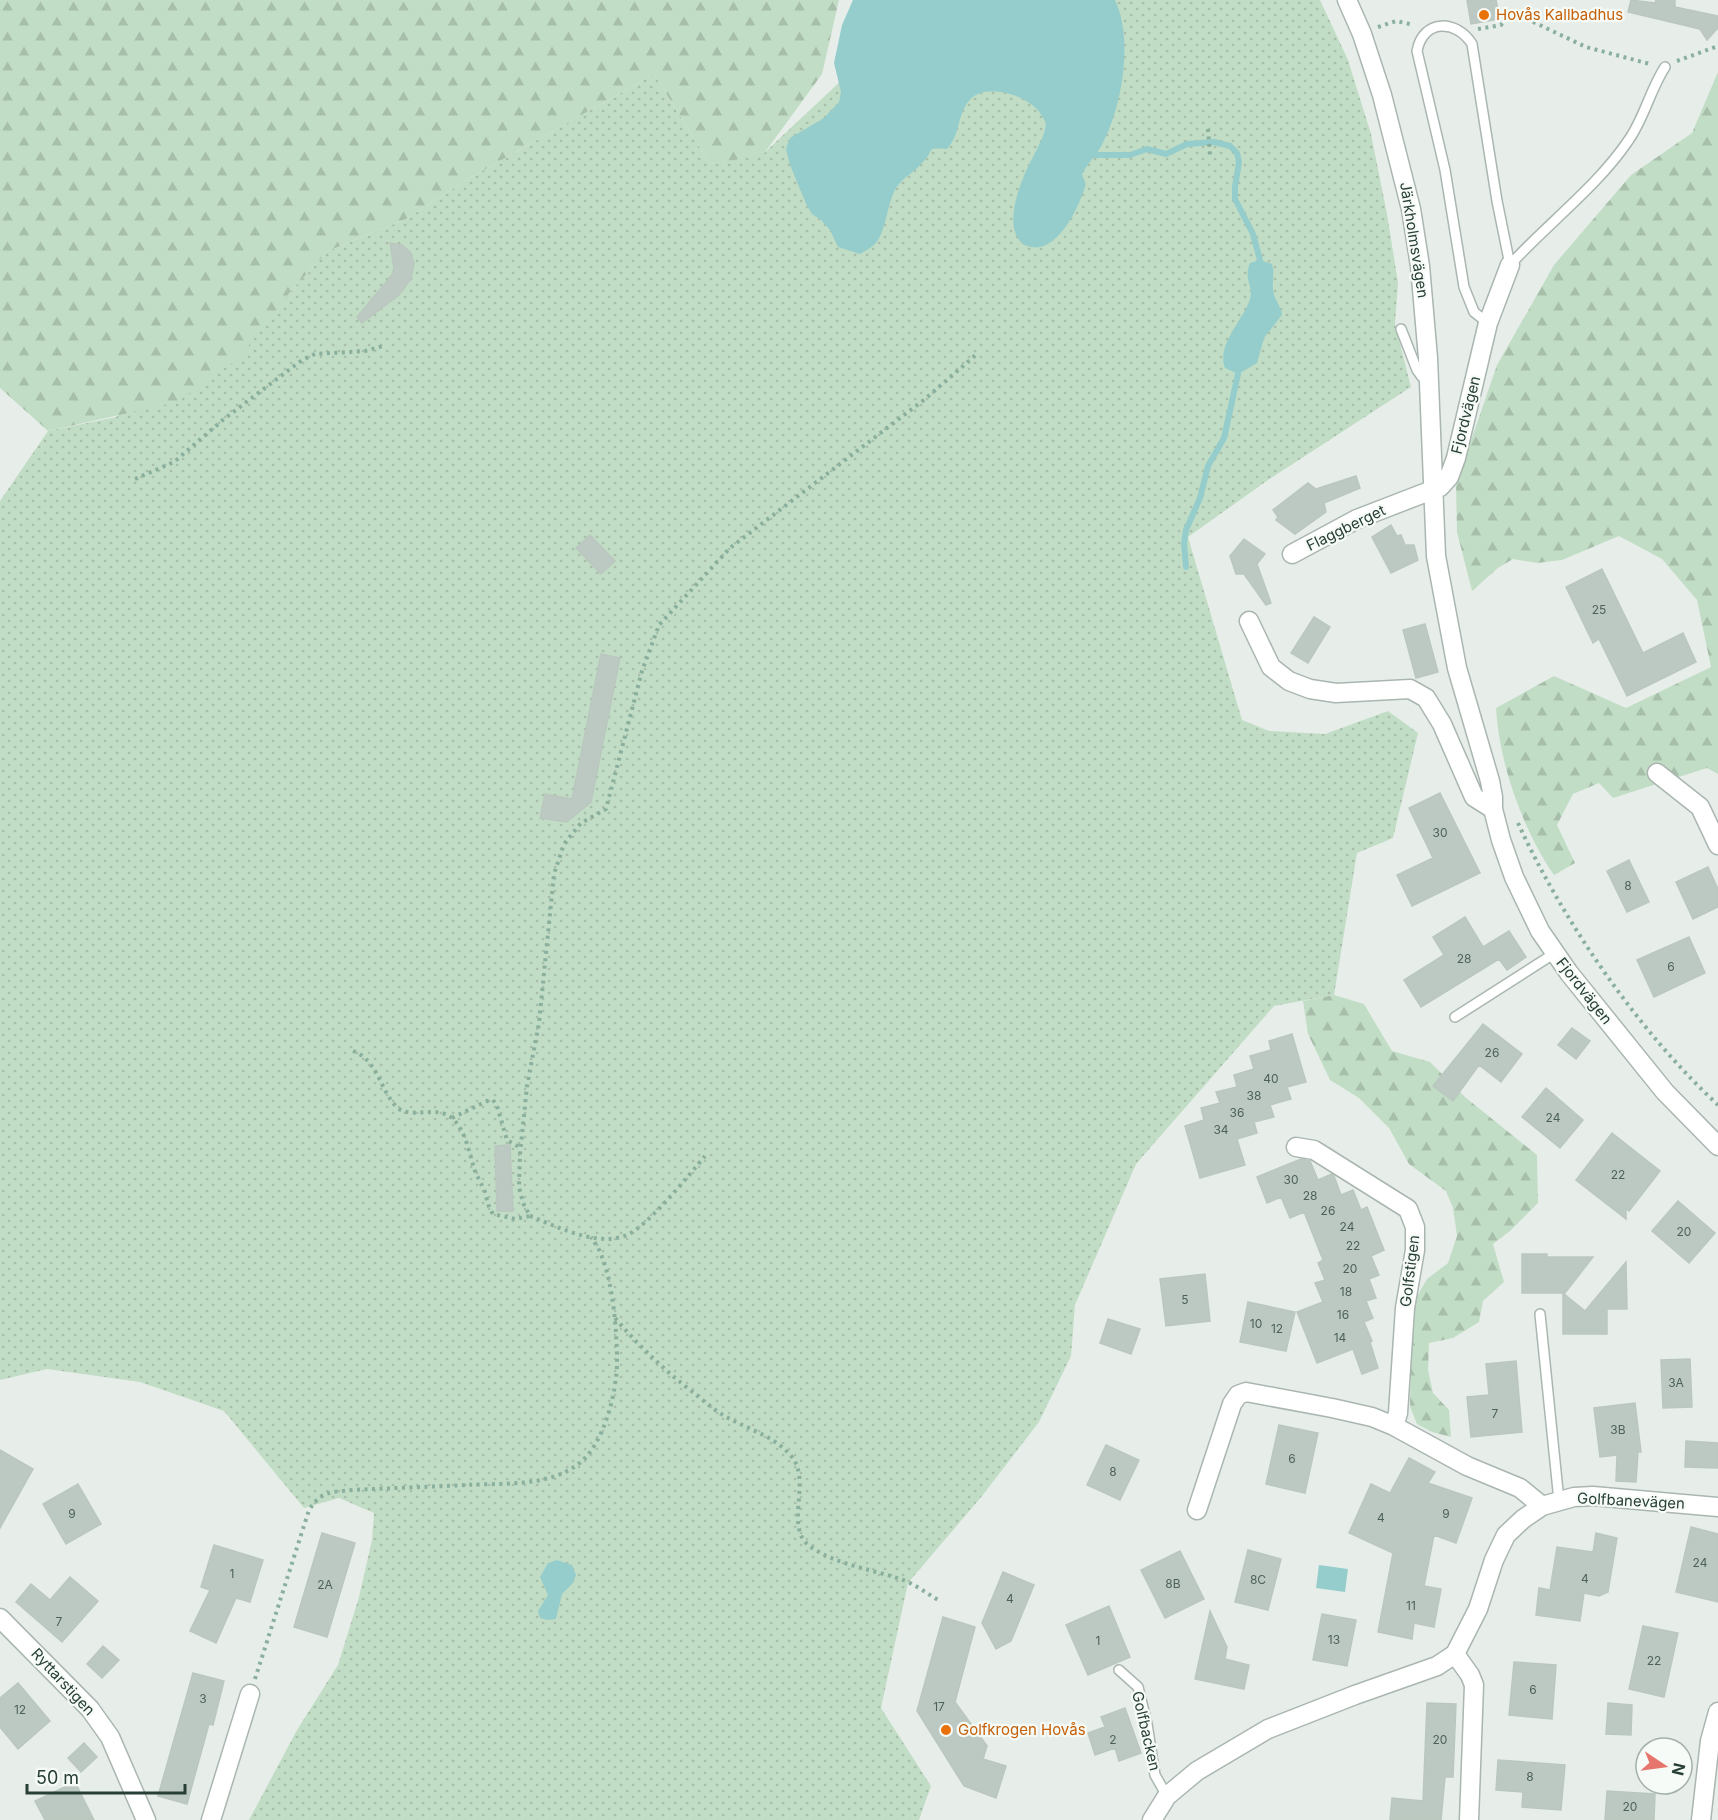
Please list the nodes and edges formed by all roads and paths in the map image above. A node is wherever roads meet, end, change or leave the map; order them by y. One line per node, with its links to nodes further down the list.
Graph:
1 (1347, 0): 14 (street, Järkholmsvägen)
2 (1383, 26): 4 (path)
3 (1456, 28): 4 (lane); 6 (path); 9 (lane)
4 (1429, 29): 10 (lane)
5 (1718, 46): 6 (path)
6 (1665, 67): 9 (lane, Fjordvägen)
7 (1208, 129): 8 (path)
8 (1210, 155)
9 (1510, 265): 10 (street, Fjordvägen)
10 (1488, 323): 16 (street, Fjordvägen)
11 (1401, 329): 14 (lane)
12 (383, 346): 15 (path)
13 (977, 354): 30 (path)
14 (1429, 377): 16 (street, Järkholmsvägen)
15 (135, 479)
16 (1433, 490): 17 (street, Flaggberget); 20 (street, Fjordvägen)
17 (1292, 554)
18 (1249, 621): 20 (street)
19 (1657, 773): 22 (street)
20 (1493, 809): 23 (street, Fjordvägen)
21 (1514, 814): 26 (path)
22 (1718, 845)
23 (1555, 952): 24 (lane); 28 (street, Fjordvägen)
24 (1455, 1017)
25 (353, 1051): 27 (path)
26 (1718, 1105)
27 (452, 1118): 30 (path); 32 (path)
28 (1718, 1146)
29 (1296, 1147): 36 (street, Golfstigen)
30 (521, 1148): 32 (path)
31 (705, 1156): 33 (path)
32 (530, 1216): 33 (path)
33 (591, 1237): 35 (path)
34 (1540, 1314): 37 (lane)
35 (614, 1317): 40 (path); 44 (path)
36 (1394, 1426): 37 (street); 39 (street)
37 (1551, 1503): 38 (street, Golfbanevägen); 42 (street, Golfbanevägen)
38 (1718, 1507)
39 (1197, 1510)
40 (940, 1601)
41 (0, 1617): 47 (street, Ryttarstigen)
42 (1455, 1654): 46 (street); 50 (street)
43 (1119, 1670): 46 (lane, Golfbacken)
44 (250, 1694): 48 (street)
45 (1718, 1712): 51 (street)
46 (1167, 1796): 49 (street)
47 (146, 1820)
48 (211, 1820)
49 (1152, 1820)
50 (1469, 1820)
51 (1701, 1820)

